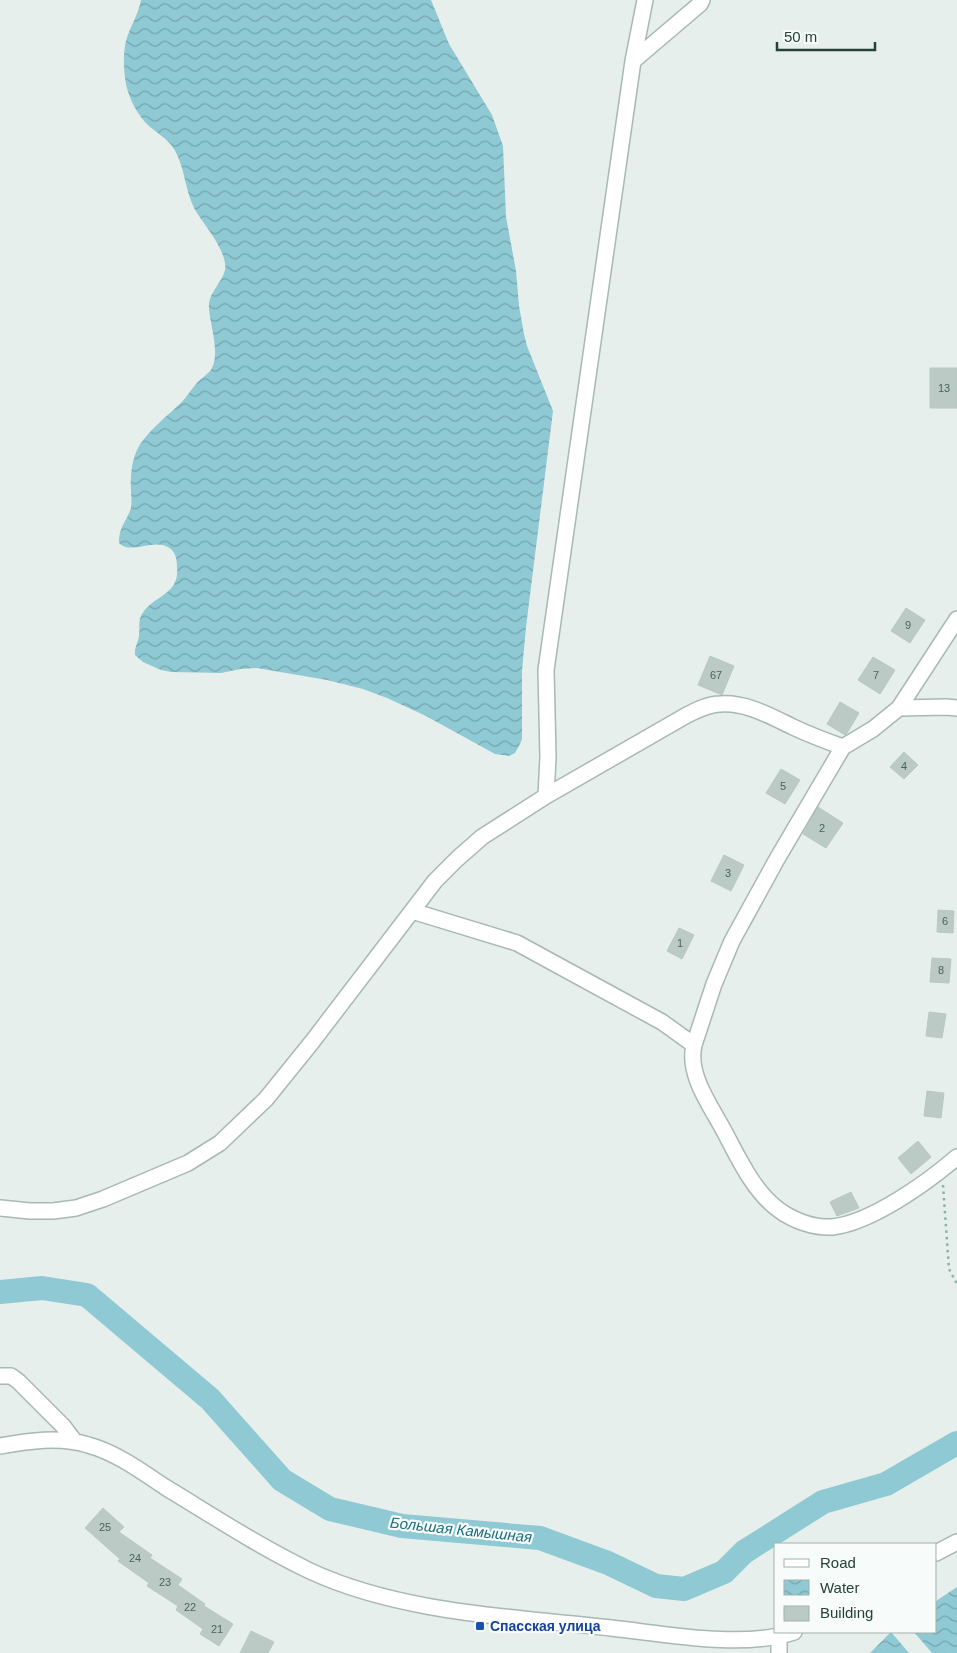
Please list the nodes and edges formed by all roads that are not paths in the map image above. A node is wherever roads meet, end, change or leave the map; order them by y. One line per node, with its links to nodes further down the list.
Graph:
1 (645, 0): 3 (street)
2 (702, 0): 3 (street)
3 (633, 61): 8 (street)
4 (957, 619): 5 (street)
5 (899, 708): 6 (street); 7 (street)
6 (957, 708)
7 (843, 747): 8 (street); 10 (street)
8 (546, 796): 9 (street)
9 (412, 911): 10 (street); 12 (street)
10 (694, 1045): 11 (street)
11 (957, 1157)
12 (0, 1208)
13 (0, 1376): 14 (street)
14 (75, 1442): 15 (street); 19 (street)
15 (0, 1446)
16 (957, 1542): 17 (street)
17 (937, 1552)
18 (791, 1633): 19 (street)
19 (779, 1637): 20 (street)
20 (779, 1653)

